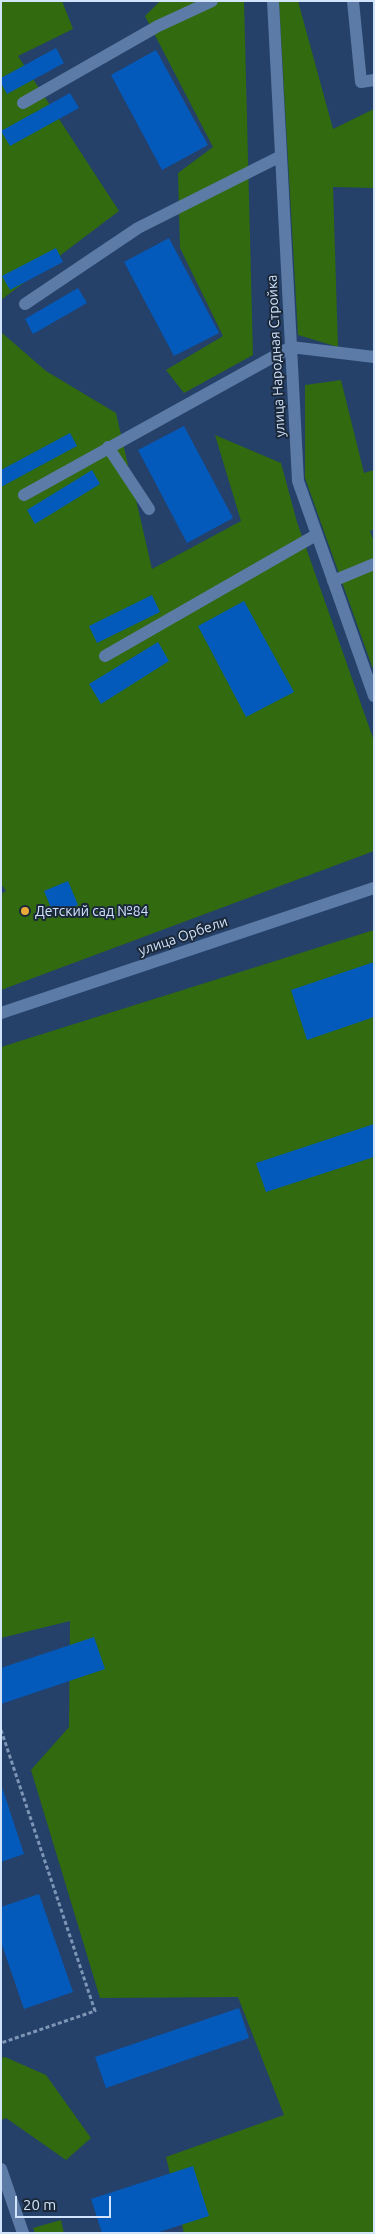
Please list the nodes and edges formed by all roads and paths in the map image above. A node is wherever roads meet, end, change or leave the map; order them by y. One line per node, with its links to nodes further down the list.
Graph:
1 (212, 1): 5 (street)
2 (273, 1): 6 (street, улица Народная Стройка)
3 (353, 1): 4 (street)
4 (374, 80)
5 (23, 103)
6 (281, 156): 7 (street); 8 (street, улица Народная Стройка)
7 (25, 304)
8 (291, 347): 9 (street); 10 (street); 13 (street, улица Народная Стройка)
9 (374, 357)
10 (108, 447): 11 (street); 12 (street)
11 (24, 495)
12 (149, 509)
13 (316, 535): 15 (street, улица Народная Стройка); 16 (street)
14 (374, 564): 15 (street)
15 (333, 581): 17 (street, улица Народная Стройка)
16 (105, 656)
17 (374, 696)
18 (374, 888): 19 (street, улица Орбели)
19 (1, 1013)
20 (1, 1730): 21 (path)
21 (1, 2043)
22 (1, 2169): 23 (street)
23 (23, 2233)

